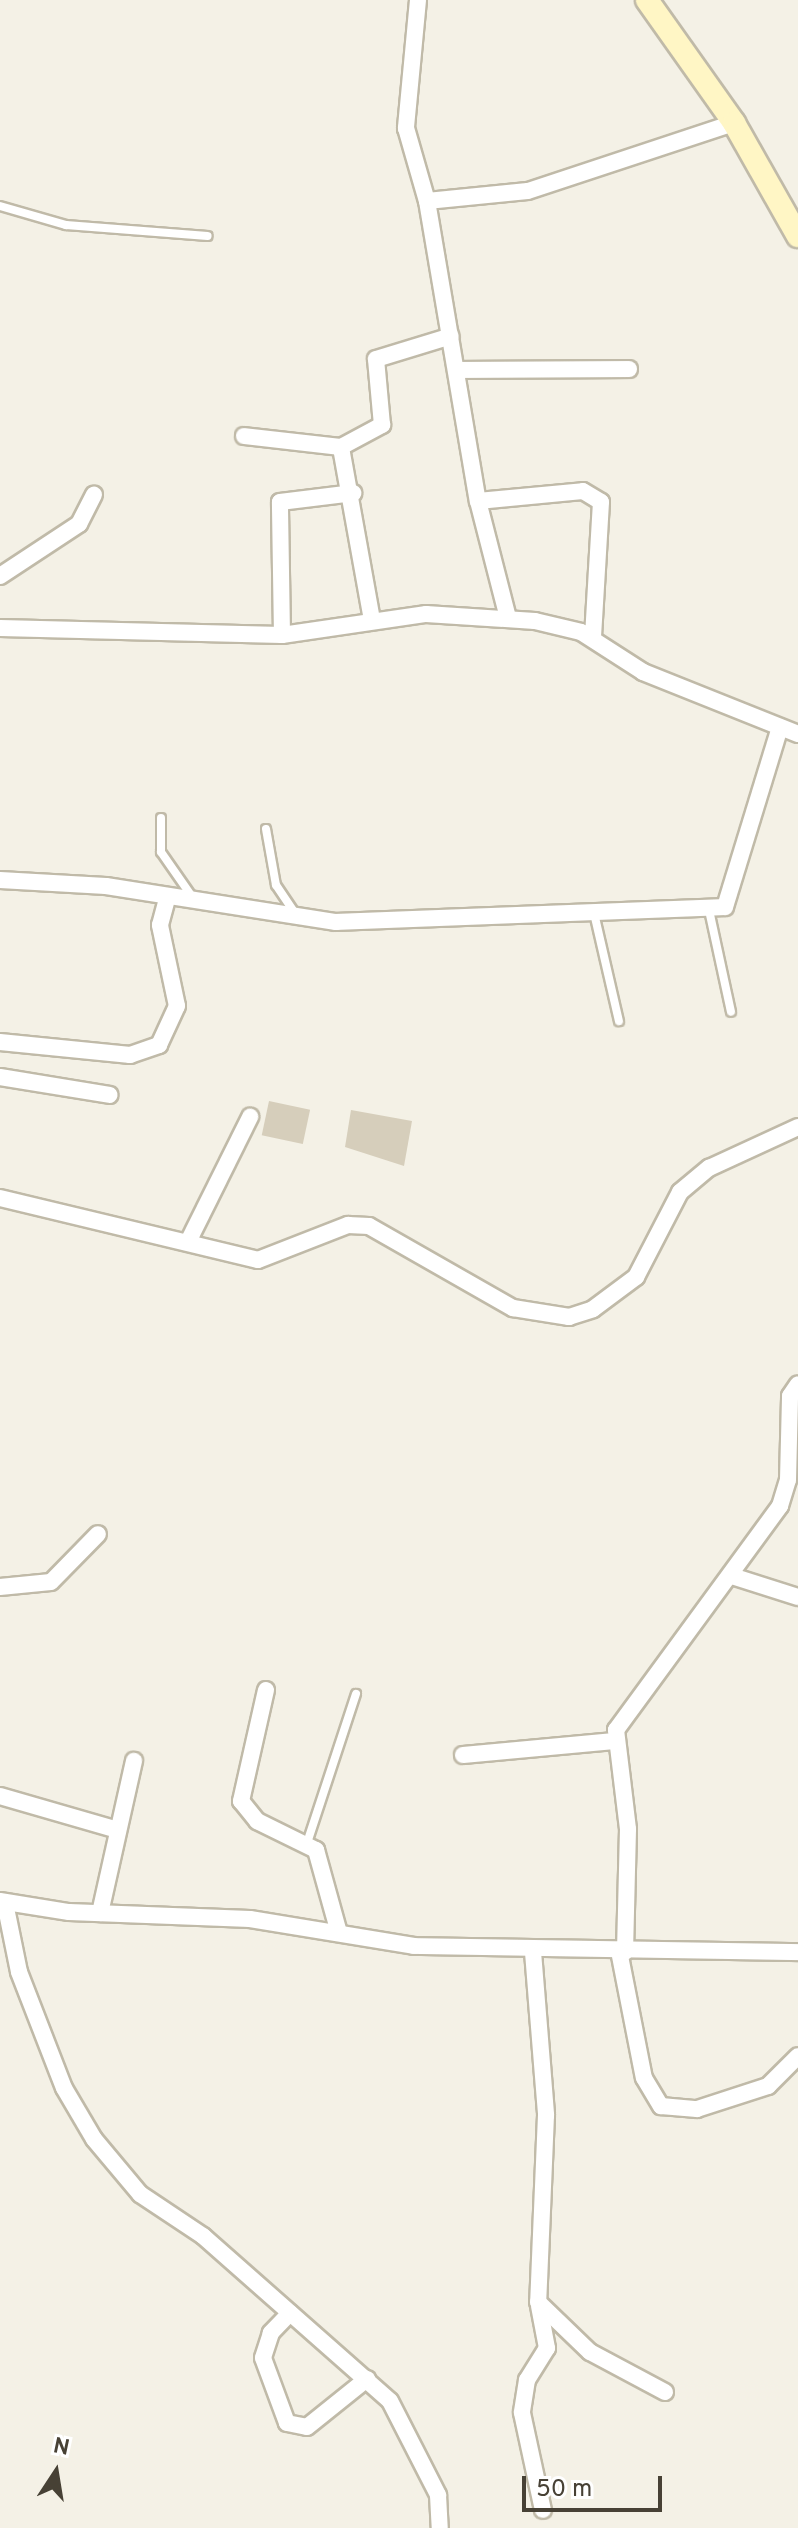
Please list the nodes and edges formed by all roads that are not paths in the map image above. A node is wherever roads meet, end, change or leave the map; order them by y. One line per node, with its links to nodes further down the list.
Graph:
1 (418, 0): 4 (street)
2 (647, 0): 3 (main road)
3 (734, 123): 4 (street); 7 (main road)
4 (427, 201): 8 (street)
5 (0, 206): 6 (lane)
6 (208, 236)
7 (798, 236)
8 (451, 336): 10 (street); 12 (street)
9 (629, 369): 10 (street)
10 (459, 370): 15 (street)
11 (244, 436): 12 (street)
12 (341, 447): 13 (street)
13 (353, 493): 18 (street); 20 (street)
14 (94, 495): 16 (street)
15 (478, 501): 17 (street); 21 (street)
16 (0, 576)
17 (508, 618): 18 (street); 21 (street)
18 (372, 620): 20 (street)
19 (0, 628): 20 (street)
20 (282, 635)
21 (593, 638): 22 (street)
22 (780, 727): 23 (street); 29 (street)
23 (798, 734)
24 (161, 818): 28 (lane)
25 (266, 829): 31 (lane)
26 (0, 880): 27 (street)
27 (167, 899): 28 (street); 34 (street)
28 (197, 905): 31 (street)
29 (709, 910): 30 (street); 32 (lane)
30 (594, 913): 31 (street); 33 (lane)
31 (300, 918)
32 (731, 1012)
33 (619, 1021)
34 (0, 1042)
35 (0, 1077): 36 (street)
36 (110, 1095)
37 (250, 1117): 40 (street)
38 (798, 1127): 40 (street)
39 (0, 1198): 40 (street)
40 (188, 1242)
41 (798, 1384): 43 (street)
42 (98, 1534): 44 (street)
43 (732, 1576): 45 (street); 48 (street)
44 (0, 1587)
45 (798, 1597)
46 (266, 1690): 53 (street)
47 (356, 1694): 53 (lane)
48 (614, 1741): 49 (street); 58 (street)
49 (463, 1755)
50 (134, 1761): 52 (street)
51 (0, 1796): 52 (street)
52 (114, 1829): 55 (street)
53 (307, 1843): 56 (street)
54 (2, 1902): 55 (street); 62 (street)
55 (100, 1913): 56 (street)
56 (339, 1933): 57 (street)
57 (533, 1952): 58 (street); 61 (street)
58 (622, 1952): 59 (street); 60 (street)
59 (798, 1952)
60 (798, 2056)
61 (538, 2302): 64 (street); 65 (street)
62 (290, 2313): 63 (street); 63 (street)
63 (367, 2379): 66 (street)
64 (665, 2392)
65 (543, 2510)
66 (440, 2528)

